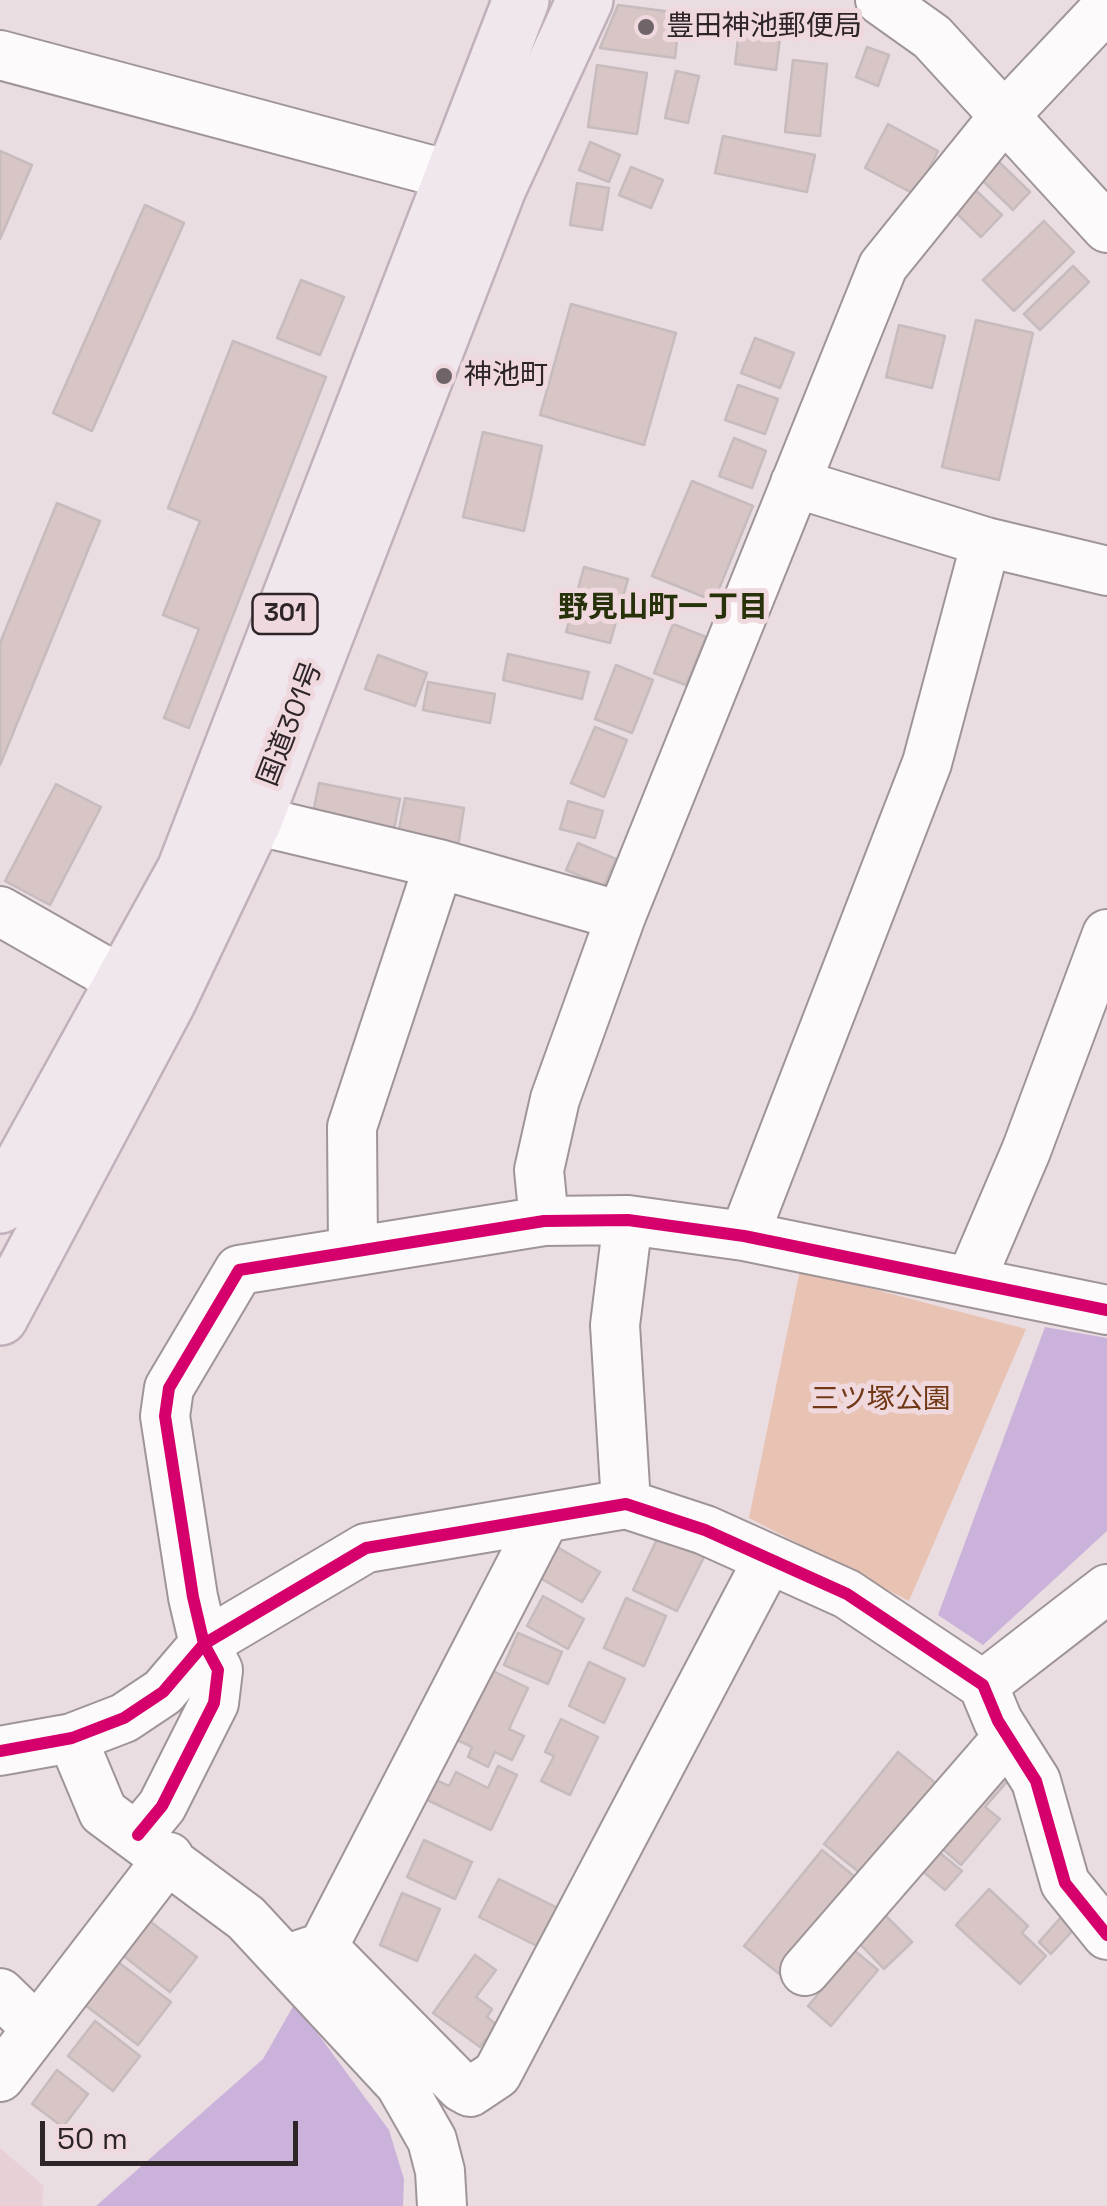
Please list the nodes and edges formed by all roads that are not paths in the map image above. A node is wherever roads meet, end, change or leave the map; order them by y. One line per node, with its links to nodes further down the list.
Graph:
1 (520, 0): 7 (highway, 国道301号 / 301)
2 (586, 0): 12 (highway, 国道301号 / 301)
3 (880, 0): 6 (street)
4 (1107, 7): 6 (street)
5 (0, 55): 7 (street)
6 (1005, 115): 8 (street); 9 (street)
7 (453, 176): 17 (highway, 国道301号 / 301)
8 (1107, 228)
9 (795, 482): 10 (street); 15 (street)
10 (986, 542): 11 (street); 21 (street)
11 (1107, 571)
12 (254, 820): 13 (street); 25 (highway, 国道301号 / 301)
13 (439, 864): 15 (street); 22 (street)
14 (0, 910): 17 (street)
15 (621, 916): 20 (street)
16 (1107, 934): 23 (street)
17 (124, 982): 18 (highway, 国道301号 / 301)
18 (0, 1206)
19 (628, 1220): 20 (street); 21 (street); 26 (street)
20 (544, 1221): 22 (street)
21 (744, 1236): 23 (street)
22 (353, 1250): 30 (street)
23 (970, 1282): 24 (street)
24 (1107, 1310)
25 (0, 1317)
26 (626, 1504): 27 (street); 28 (street)
27 (544, 1520): 30 (street); 37 (street)
28 (768, 1560): 31 (street); 37 (street)
29 (1107, 1589): 31 (street)
30 (204, 1644): 33 (street); 35 (street)
31 (983, 1685): 32 (street)
32 (1008, 1736): 36 (street); 38 (street)
33 (72, 1738): 34 (street); 35 (street)
34 (0, 1752)
35 (154, 1846): 37 (street); 40 (street)
36 (1107, 1936)
37 (305, 1952): 42 (street)
38 (804, 1971)
39 (0, 1993): 40 (street)
40 (36, 2028): 41 (street)
41 (0, 2078)
42 (442, 2206)

